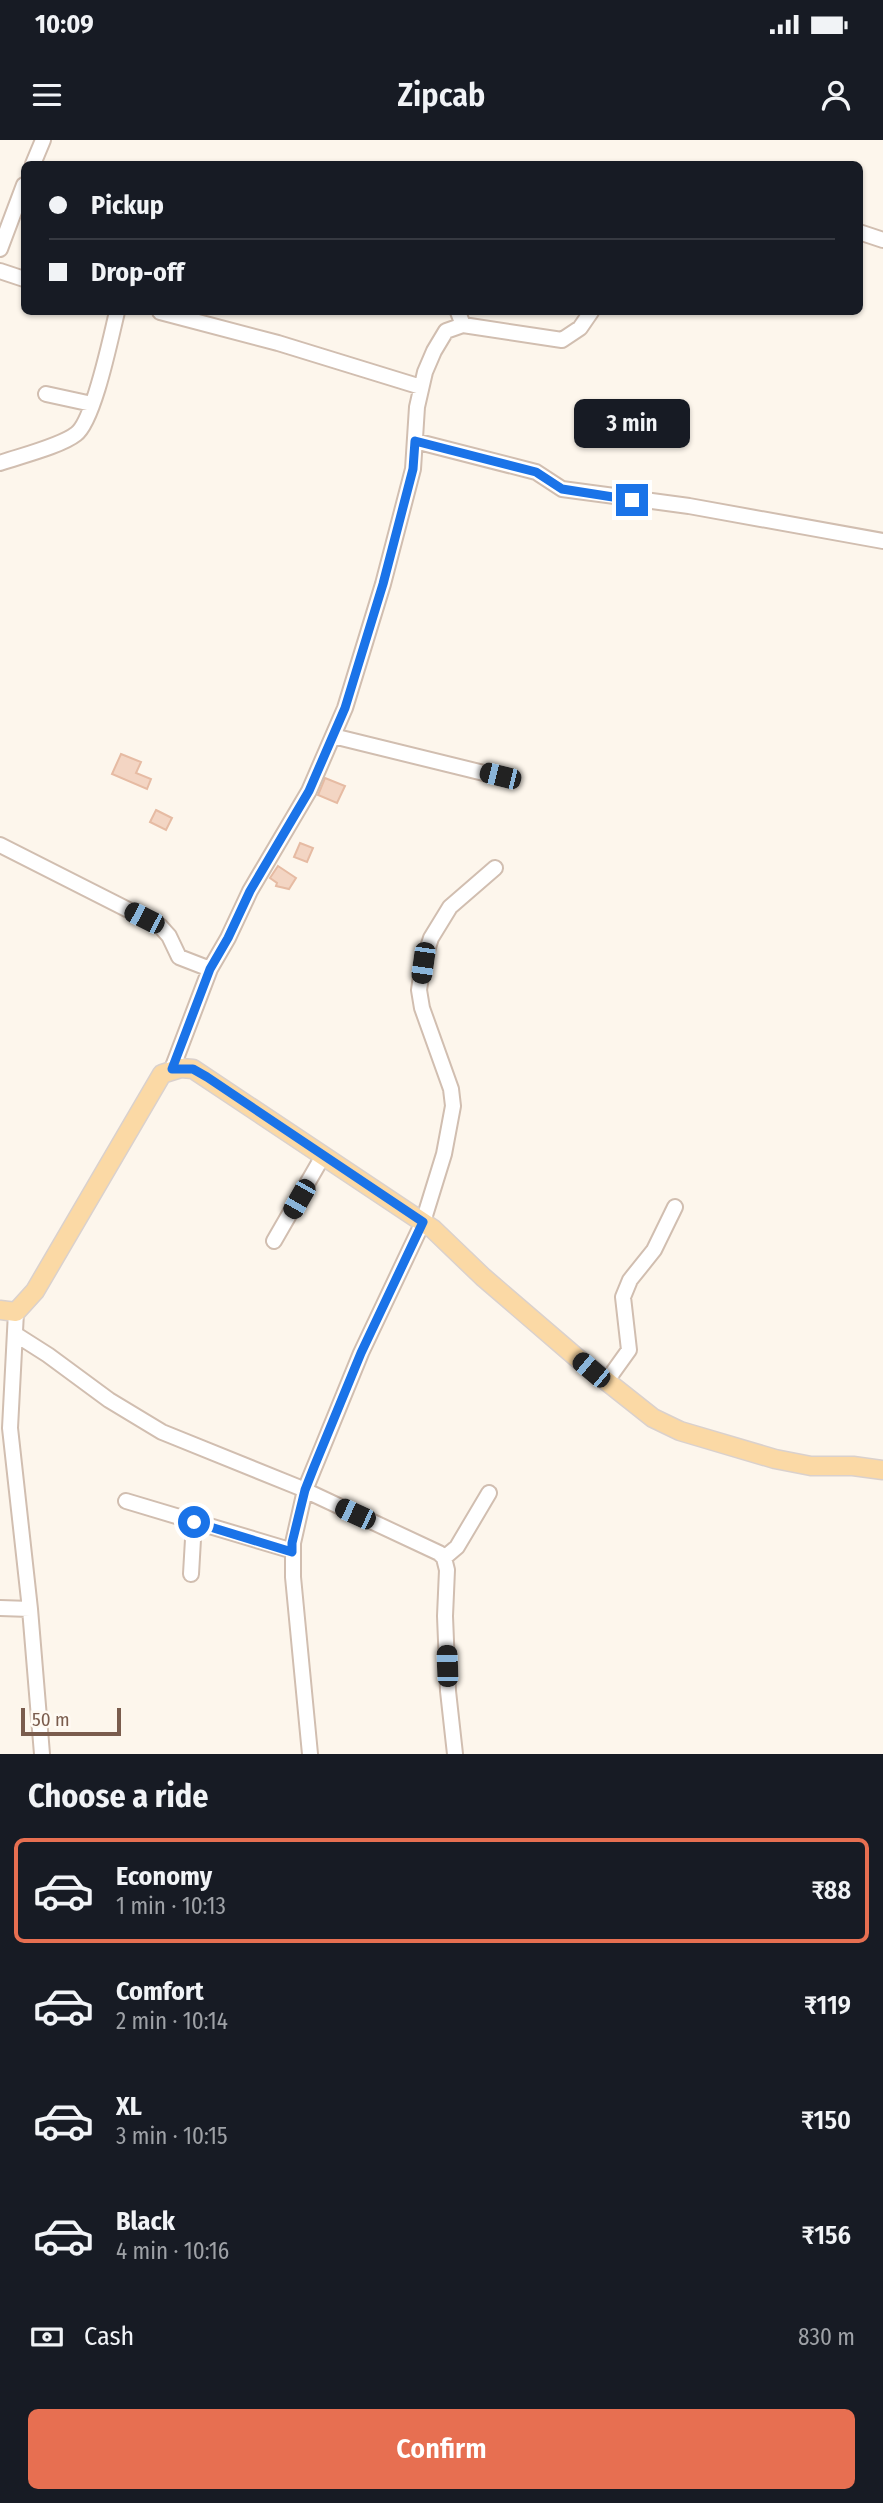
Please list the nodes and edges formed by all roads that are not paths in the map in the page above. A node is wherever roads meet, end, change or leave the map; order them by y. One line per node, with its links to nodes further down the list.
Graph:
1 (43, 140): 2 (street)
2 (34, 161)
3 (21, 193): 6 (street)
4 (863, 233): 5 (street)
5 (883, 240)
6 (0, 249)
7 (0, 271): 8 (street)
8 (21, 278)
9 (116, 315): 15 (street)
10 (171, 315): 13 (street)
11 (589, 315): 12 (street)
12 (460, 318): 13 (street)
13 (422, 387): 16 (street)
14 (46, 394): 15 (street)
15 (92, 404): 17 (street)
16 (415, 441): 18 (street); 19 (street)
17 (0, 463)
18 (883, 541)
19 (333, 736): 20 (street); 23 (street)
20 (500, 776)
21 (0, 845): 23 (street)
22 (495, 868): 27 (street)
23 (210, 969): 24 (street)
24 (172, 1069): 25 (main road); 29 (main road)
25 (323, 1156): 27 (main road); 28 (street)
26 (675, 1208): 31 (street)
27 (423, 1222): 31 (main road); 34 (street)
28 (274, 1241)
29 (8, 1311): 30 (street)
30 (15, 1334): 33 (street); 34 (street)
31 (606, 1382): 32 (main road)
32 (883, 1470)
33 (7, 1477): 42 (street)
34 (305, 1490): 38 (street); 39 (street)
35 (489, 1493): 39 (street)
36 (126, 1501): 37 (street)
37 (194, 1522): 38 (street); 40 (street)
38 (292, 1552): 44 (street)
39 (444, 1558): 45 (street)
40 (191, 1574)
41 (0, 1608): 42 (street)
42 (30, 1609): 43 (street)
43 (42, 1754)
44 (310, 1754)
45 (455, 1754)

